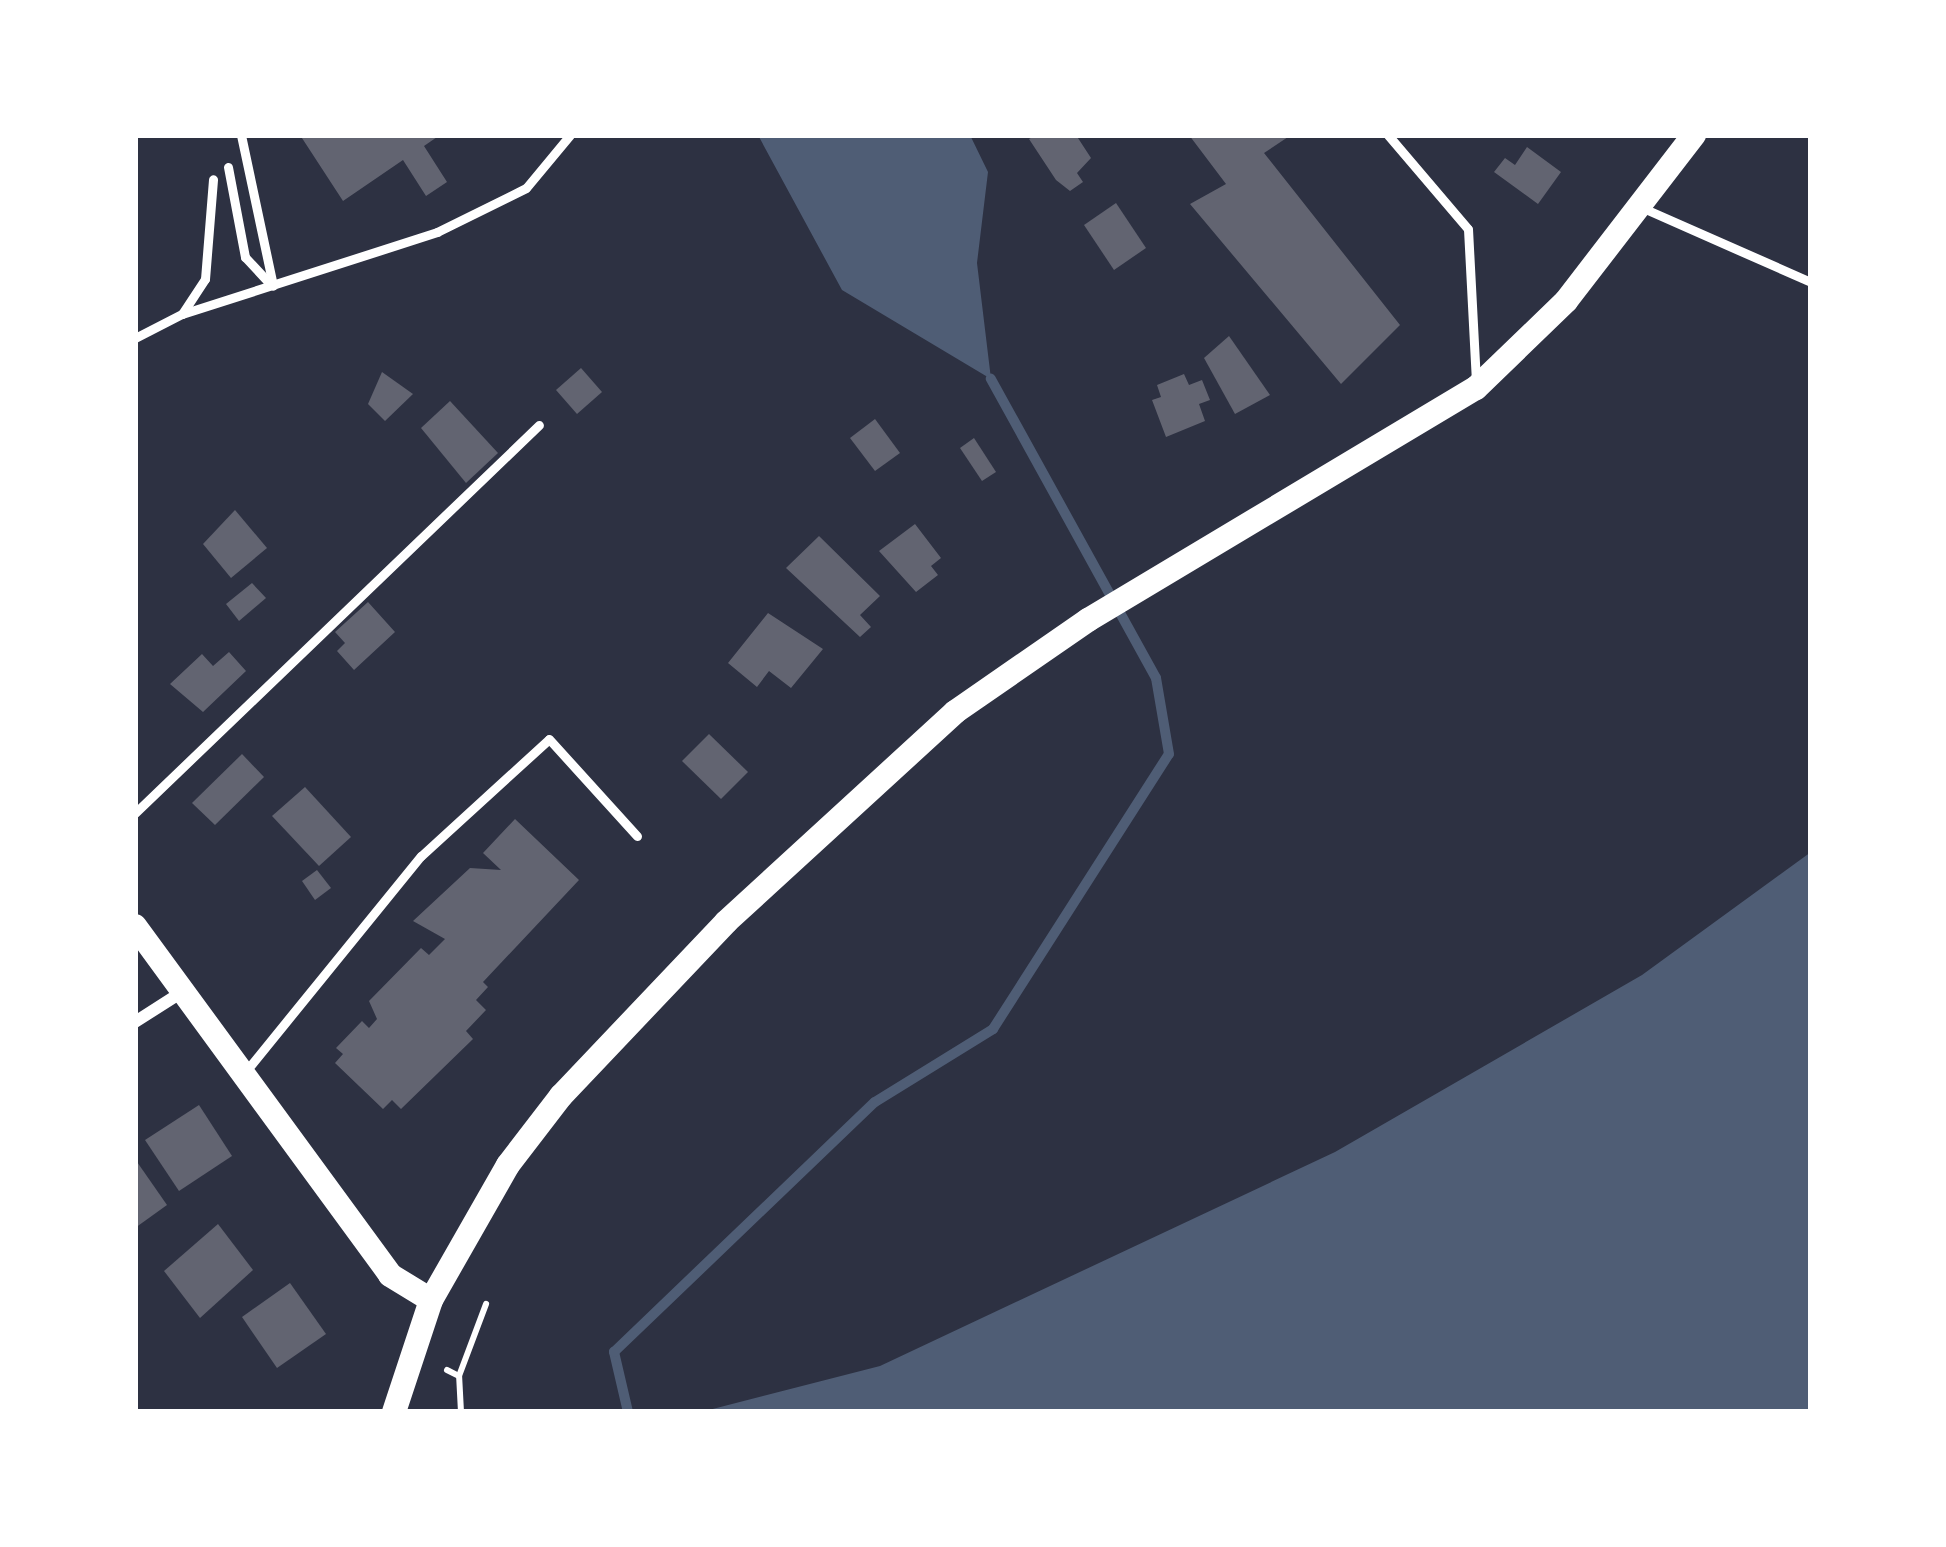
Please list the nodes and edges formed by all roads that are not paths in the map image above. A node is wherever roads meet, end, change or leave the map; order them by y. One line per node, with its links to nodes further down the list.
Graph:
1 (242, 135): 9 (lane)
2 (570, 135): 9 (lane)
3 (1388, 135): 12 (lane)
4 (1694, 135): 7 (main road)
5 (229, 167): 9 (lane)
6 (213, 179): 10 (lane)
7 (1642, 208): 8 (lane); 12 (main road)
8 (1811, 282)
9 (273, 286): 10 (lane)
10 (182, 314): 11 (lane)
11 (135, 338)
12 (1476, 388): 20 (main road)
13 (539, 425): 14 (lane)
14 (135, 813)
15 (637, 836): 19 (lane)
16 (135, 926): 17 (main road)
17 (182, 992): 18 (street); 19 (main road)
18 (135, 1022)
19 (243, 1075): 20 (main road)
20 (431, 1300): 21 (main road)
21 (394, 1412)

